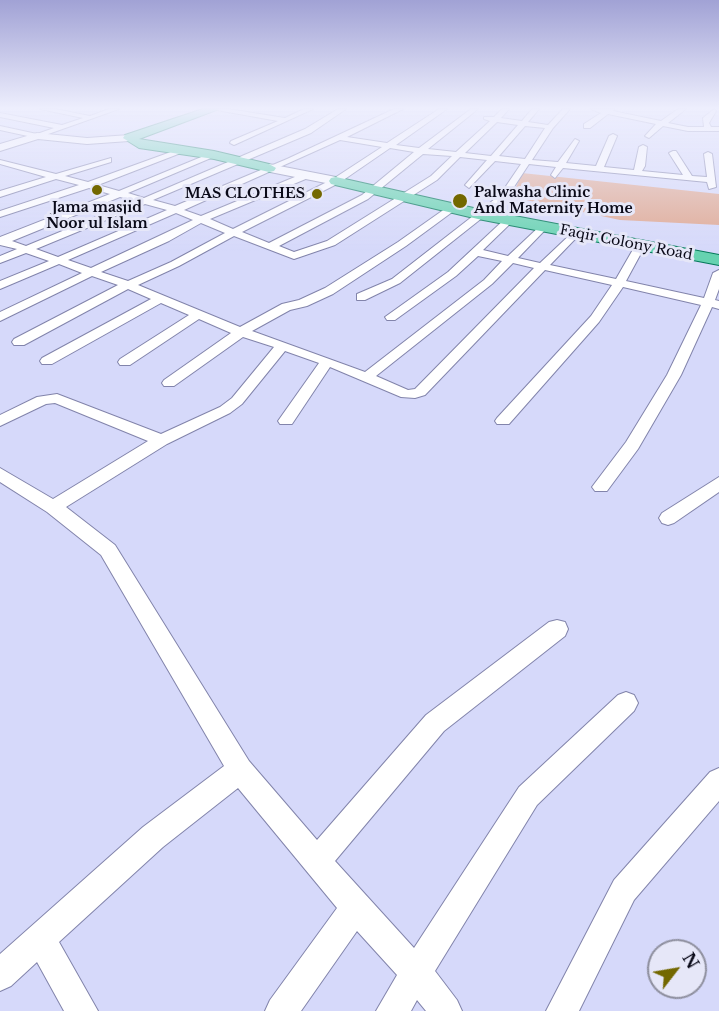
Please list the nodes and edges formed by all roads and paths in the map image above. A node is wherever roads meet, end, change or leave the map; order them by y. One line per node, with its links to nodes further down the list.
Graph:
1 (168, 156): 32 (street)
2 (211, 156): 36 (street)
3 (220, 156): 18 (main road, Faqir Colony Road)
4 (247, 156): 18 (street)
5 (297, 156): 22 (street)
6 (375, 156): 31 (street)
7 (415, 156): 34 (street)
8 (456, 156): 37 (street)
9 (470, 156): 16 (street)
10 (529, 156): 20 (street)
11 (565, 156): 21 (street)
12 (605, 156): 24 (street)
13 (642, 156): 26 (street)
14 (675, 156): 30 (street)
15 (708, 156): 30 (street)
16 (490, 158): 20 (street); 33 (street)
17 (108, 160): 29 (street)
18 (238, 160): 22 (main road, Faqir Colony Road); 38 (street)
19 (0, 162): 23 (street)
20 (525, 162): 21 (street); 43 (street)
21 (559, 166): 24 (street); 27 (street)
22 (269, 168): 28 (main road, Faqir Colony Road); 41 (street)
23 (26, 169): 25 (street); 29 (street)
24 (599, 170): 26 (street)
25 (9, 174)
26 (636, 174): 30 (street)
27 (555, 175)
28 (305, 176): 31 (main road, Faqir Colony Road); 45 (street)
29 (57, 177): 32 (street); 35 (street)
30 (688, 178)
31 (336, 182): 34 (main road, Faqir Colony Road); 48 (street)
32 (90, 184): 36 (street); 39 (street)
33 (469, 185)
34 (372, 189): 37 (main road, Faqir Colony Road); 52 (street)
35 (2, 193): 39 (street)
36 (120, 193): 38 (street); 44 (street)
37 (404, 196): 40 (main road, Faqir Colony Road); 52 (street)
38 (146, 201): 41 (street); 53 (street)
39 (34, 202): 42 (street); 44 (street)
40 (452, 208): 43 (main road, Faqir Colony Road); 71 (street)
41 (174, 209): 45 (street); 56 (street)
42 (0, 214)
43 (478, 214): 46 (main road, Faqir Colony Road); 65 (street)
44 (72, 215): 50 (street)
45 (200, 220): 48 (street); 60 (street)
46 (509, 220): 47 (main road, Faqir Colony Road); 54 (street)
47 (542, 227): 49 (main road, Faqir Colony Road); 57 (street)
48 (232, 232): 52 (street); 64 (street)
49 (575, 233): 51 (main road, Faqir Colony Road); 59 (street)
50 (1, 241): 53 (street)
51 (640, 246): 58 (main road, Faqir Colony Road); 62 (street)
52 (269, 247)
53 (26, 250): 55 (street); 56 (street)
54 (476, 252): 57 (street); 70 (street)
55 (0, 260)
56 (56, 260): 60 (street); 63 (street)
57 (508, 260): 59 (street); 77 (street)
58 (719, 260)
59 (543, 268): 62 (street); 77 (street)
60 (91, 272): 64 (street); 69 (street)
61 (719, 273): 67 (street)
62 (619, 284): 67 (street); 81 (street)
63 (0, 285)
64 (128, 285): 66 (street); 72 (street)
65 (361, 297)
66 (159, 299): 68 (street); 75 (street)
67 (713, 304): 85 (street)
68 (198, 314): 71 (street); 76 (street)
69 (0, 317)
70 (391, 317)
71 (241, 332): 73 (street); 78 (street)
72 (19, 342)
73 (282, 346): 74 (street); 82 (street)
74 (327, 360): 77 (street); 80 (street)
75 (47, 361)
76 (124, 362)
77 (368, 376)
78 (169, 383)
79 (0, 421): 82 (street)
80 (286, 421)
81 (503, 421)
82 (160, 440): 86 (street)
83 (0, 474): 86 (street)
84 (719, 483): 87 (street)
85 (601, 487)
86 (53, 507): 90 (street)
87 (668, 518)
88 (556, 629): 92 (street)
89 (626, 703): 95 (street)
90 (240, 770): 92 (street); 94 (street)
91 (719, 781): 101 (street)
92 (317, 861): 93 (street)
93 (356, 907): 95 (street); 98 (street)
94 (40, 938): 96 (street); 97 (street)
95 (417, 974): 99 (street); 100 (street)
96 (0, 975)
97 (82, 1011)
98 (281, 1011)
99 (392, 1011)
100 (446, 1011)
101 (562, 1011)

